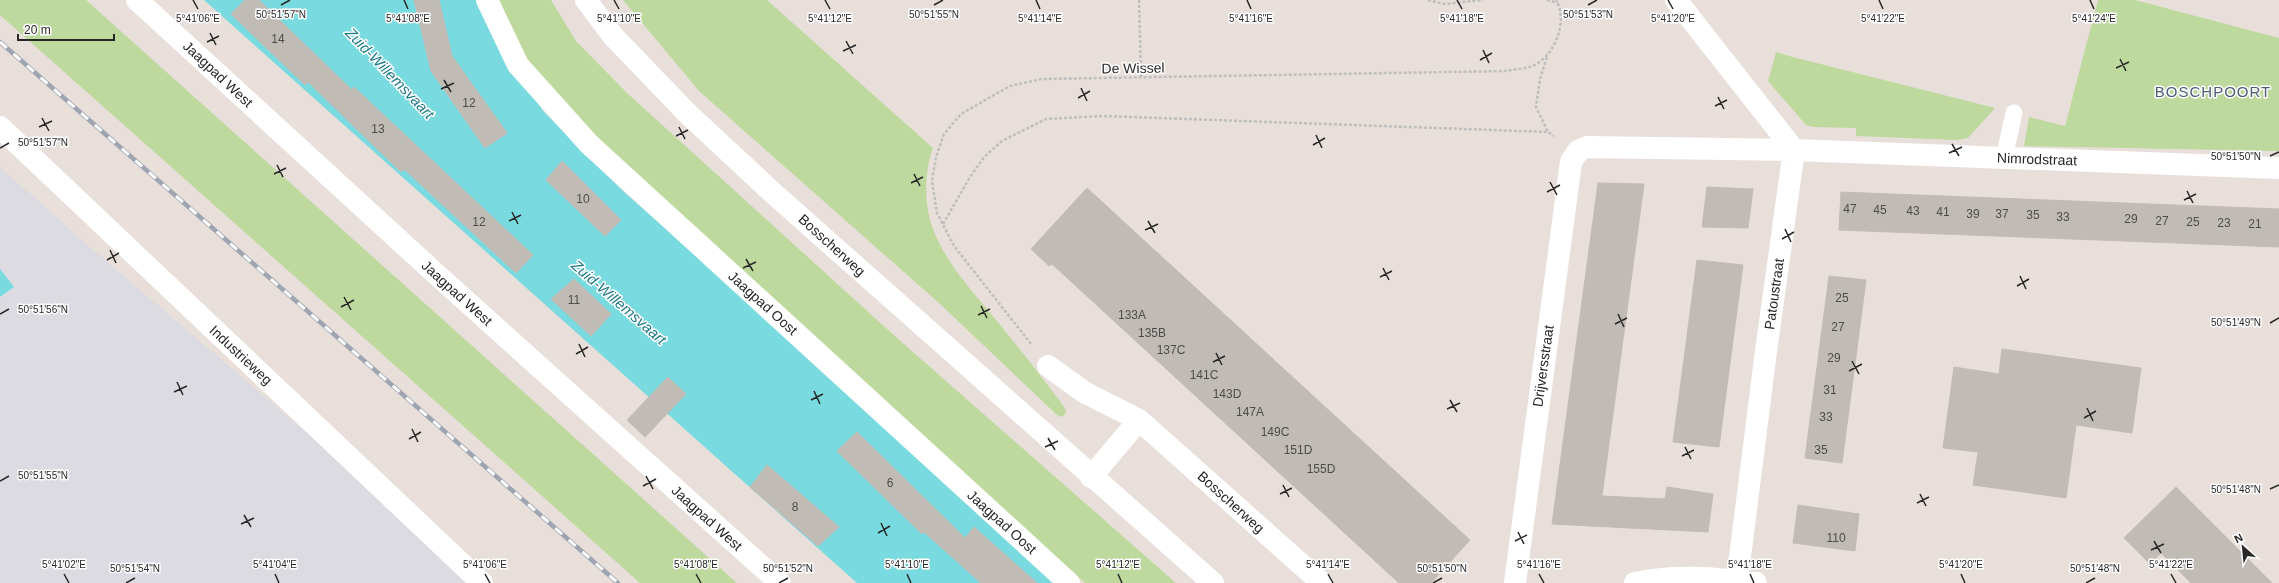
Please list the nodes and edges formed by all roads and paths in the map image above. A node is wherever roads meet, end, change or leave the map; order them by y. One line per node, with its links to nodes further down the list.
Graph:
1 (137, 0): 25 (street, Jaagpad West)
2 (487, 0): 26 (street, Jaagpad Oost)
3 (586, 0): 22 (street, Bosscherweg)
4 (1139, 0): 11 (path)
5 (1428, 0): 6 (path)
6 (1483, 0)
7 (1547, 0): 9 (path)
8 (1676, 0): 15 (street)
9 (1557, 1): 10 (path)
10 (1548, 56): 11 (path, De Wissel); 14 (path)
11 (1141, 78): 19 (path, De Wissel)
12 (2014, 113): 17 (lane)
13 (0, 128): 24 (street, Industrieweg)
14 (1548, 132): 16 (path); 19 (path)
15 (1794, 150): 16 (street, Nimrodstraat); 17 (street, Nimrodstraat); 23 (street, Patoustraat)
16 (1578, 151): 29 (street, Drijversstraat)
17 (2004, 158): 18 (street, Nimrodstraat)
18 (2279, 168)
19 (943, 224): 20 (path, De Wissel)
20 (1048, 366): 21 (street, Bosscherweg)
21 (1139, 420): 22 (street); 28 (street, Bosscherweg)
22 (1091, 477): 27 (street, Bosscherweg)
23 (1747, 582): 30 (street)
24 (482, 583)
25 (780, 583)
26 (1069, 583)
27 (1213, 583)
28 (1322, 583)
29 (1515, 583)
30 (1635, 583)

